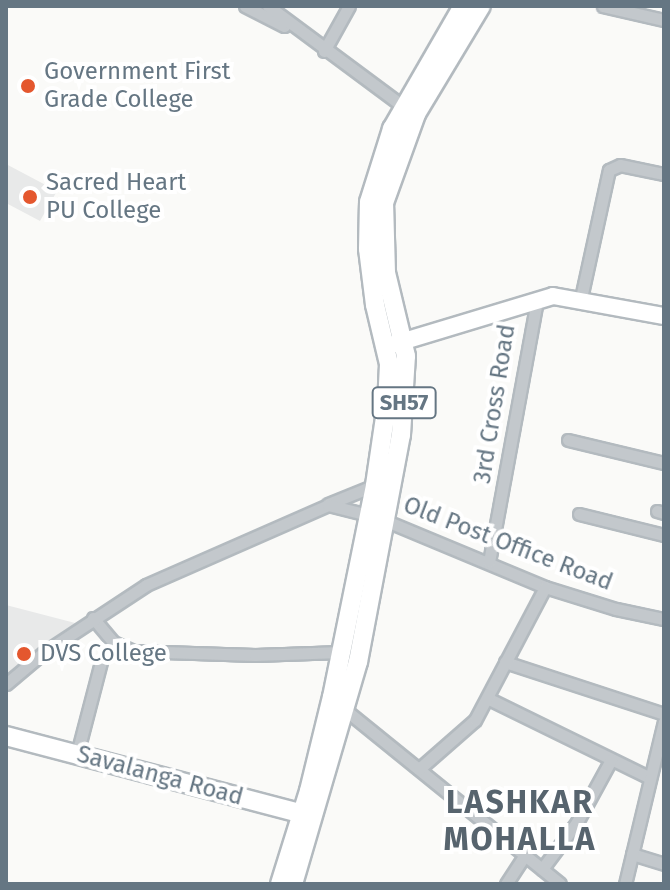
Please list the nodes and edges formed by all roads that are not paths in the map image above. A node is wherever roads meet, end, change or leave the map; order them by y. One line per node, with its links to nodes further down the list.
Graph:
1 (245, 6): 8 (street)
2 (349, 6): 9 (street)
3 (463, 6): 10 (main road, SH57)
4 (481, 6): 10 (main road, SH57)
5 (603, 6): 7 (street)
6 (274, 8): 8 (street)
7 (664, 20)
8 (308, 39): 9 (street)
9 (324, 51): 10 (street)
10 (409, 111): 15 (main road, SH57)
11 (664, 174): 12 (street)
12 (581, 298): 13 (street); 14 (street)
13 (537, 300): 15 (street); 23 (street, 3rd Cross Road)
14 (664, 316)
15 (393, 345): 18 (main road, SH57); 21 (main road, SH57)
16 (568, 440): 17 (street)
17 (664, 463)
18 (375, 485): 19 (street); 21 (main road, SH57)
19 (328, 505): 21 (street, Old Post Office Road); 25 (street)
20 (579, 514): 22 (street)
21 (376, 517): 23 (street, Old Post Office Road); 27 (main road, SH57); 32 (main road, SH57)
22 (664, 535)
23 (489, 562): 24 (street, Old Post Office Road)
24 (545, 587): 26 (street, Old Post Office Road); 29 (street)
25 (93, 618): 27 (street); 30 (street)
26 (664, 619)
27 (341, 652): 40 (main road, SH57)
28 (101, 662): 36 (street)
29 (505, 662): 31 (street); 33 (street)
30 (6, 684)
31 (489, 699): 37 (street); 38 (street)
32 (343, 708): 38 (street); 40 (main road, SH57)
33 (664, 714)
34 (664, 722): 39 (street)
35 (6, 736): 36 (main road, Savalanga Road)
36 (77, 754): 40 (main road, Savalanga Road)
37 (611, 760): 39 (street); 44 (street)
38 (419, 769): 42 (street)
39 (650, 778): 41 (street)
40 (308, 815): 45 (main road); 46 (main road)
41 (632, 854): 43 (street); 49 (street)
42 (525, 855): 44 (street); 47 (street)
43 (664, 864)
44 (542, 869): 48 (street)
45 (280, 884)
46 (293, 884)
47 (506, 884)
48 (560, 884)
49 (625, 884)

